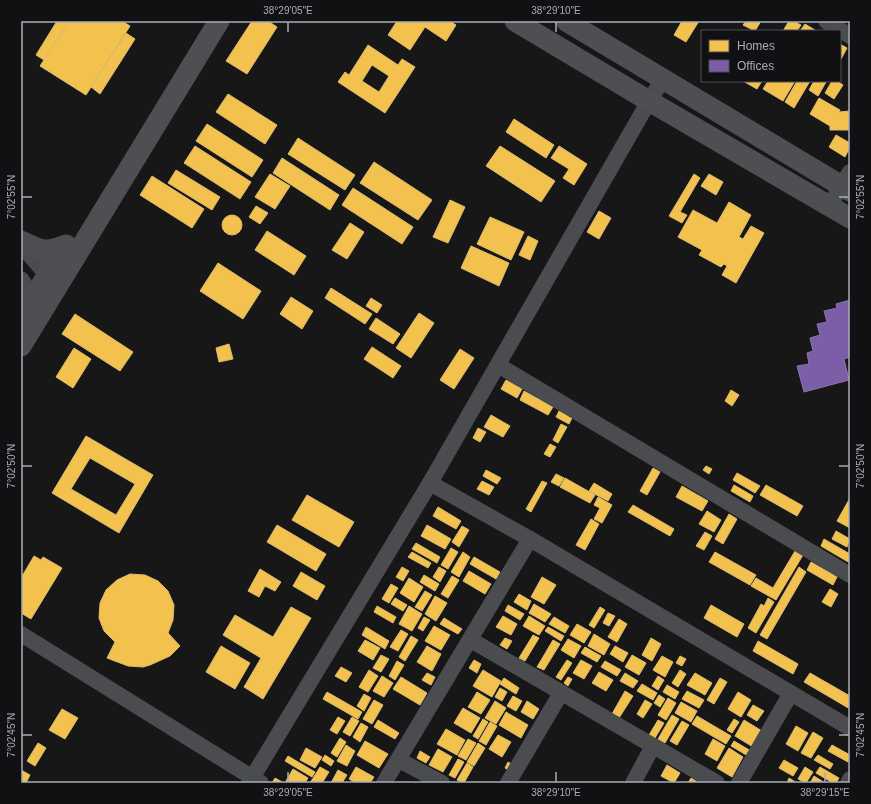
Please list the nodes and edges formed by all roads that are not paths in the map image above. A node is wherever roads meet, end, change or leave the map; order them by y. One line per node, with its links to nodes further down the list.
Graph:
1 (202, 21): 16 (main road)
2 (219, 21): 18 (main road)
3 (566, 21): 9 (main road)
4 (826, 21): 6 (street)
5 (526, 24): 10 (main road)
6 (840, 30)
7 (841, 30): 8 (street)
8 (850, 36)
9 (663, 79): 10 (street); 11 (main road)
10 (649, 101): 12 (main road); 22 (street)
11 (847, 183): 12 (street)
12 (829, 206): 13 (main road)
13 (850, 218)
14 (21, 241): 16 (main road)
15 (21, 245): 18 (street)
16 (66, 245): 18 (main road)
17 (21, 280): 19 (street)
18 (52, 281): 19 (main road)
19 (38, 303): 20 (main road); 21 (main road)
20 (21, 316)
21 (21, 346)
22 (498, 365): 23 (street); 25 (street)
23 (430, 483): 24 (street); 34 (street)
24 (530, 539): 27 (street); 29 (street)
25 (850, 575)
26 (21, 634): 34 (street)
27 (470, 640): 28 (street); 32 (street)
28 (561, 693): 31 (street); 37 (street)
29 (791, 693): 30 (street); 40 (street)
30 (850, 728)
31 (653, 746): 38 (street); 39 (street)
32 (399, 760): 35 (street); 36 (street)
33 (850, 779): 41 (street)
34 (254, 781)
35 (384, 783)
36 (442, 783)
37 (508, 783)
38 (633, 783)
39 (717, 783)
40 (739, 783)
41 (848, 783)

